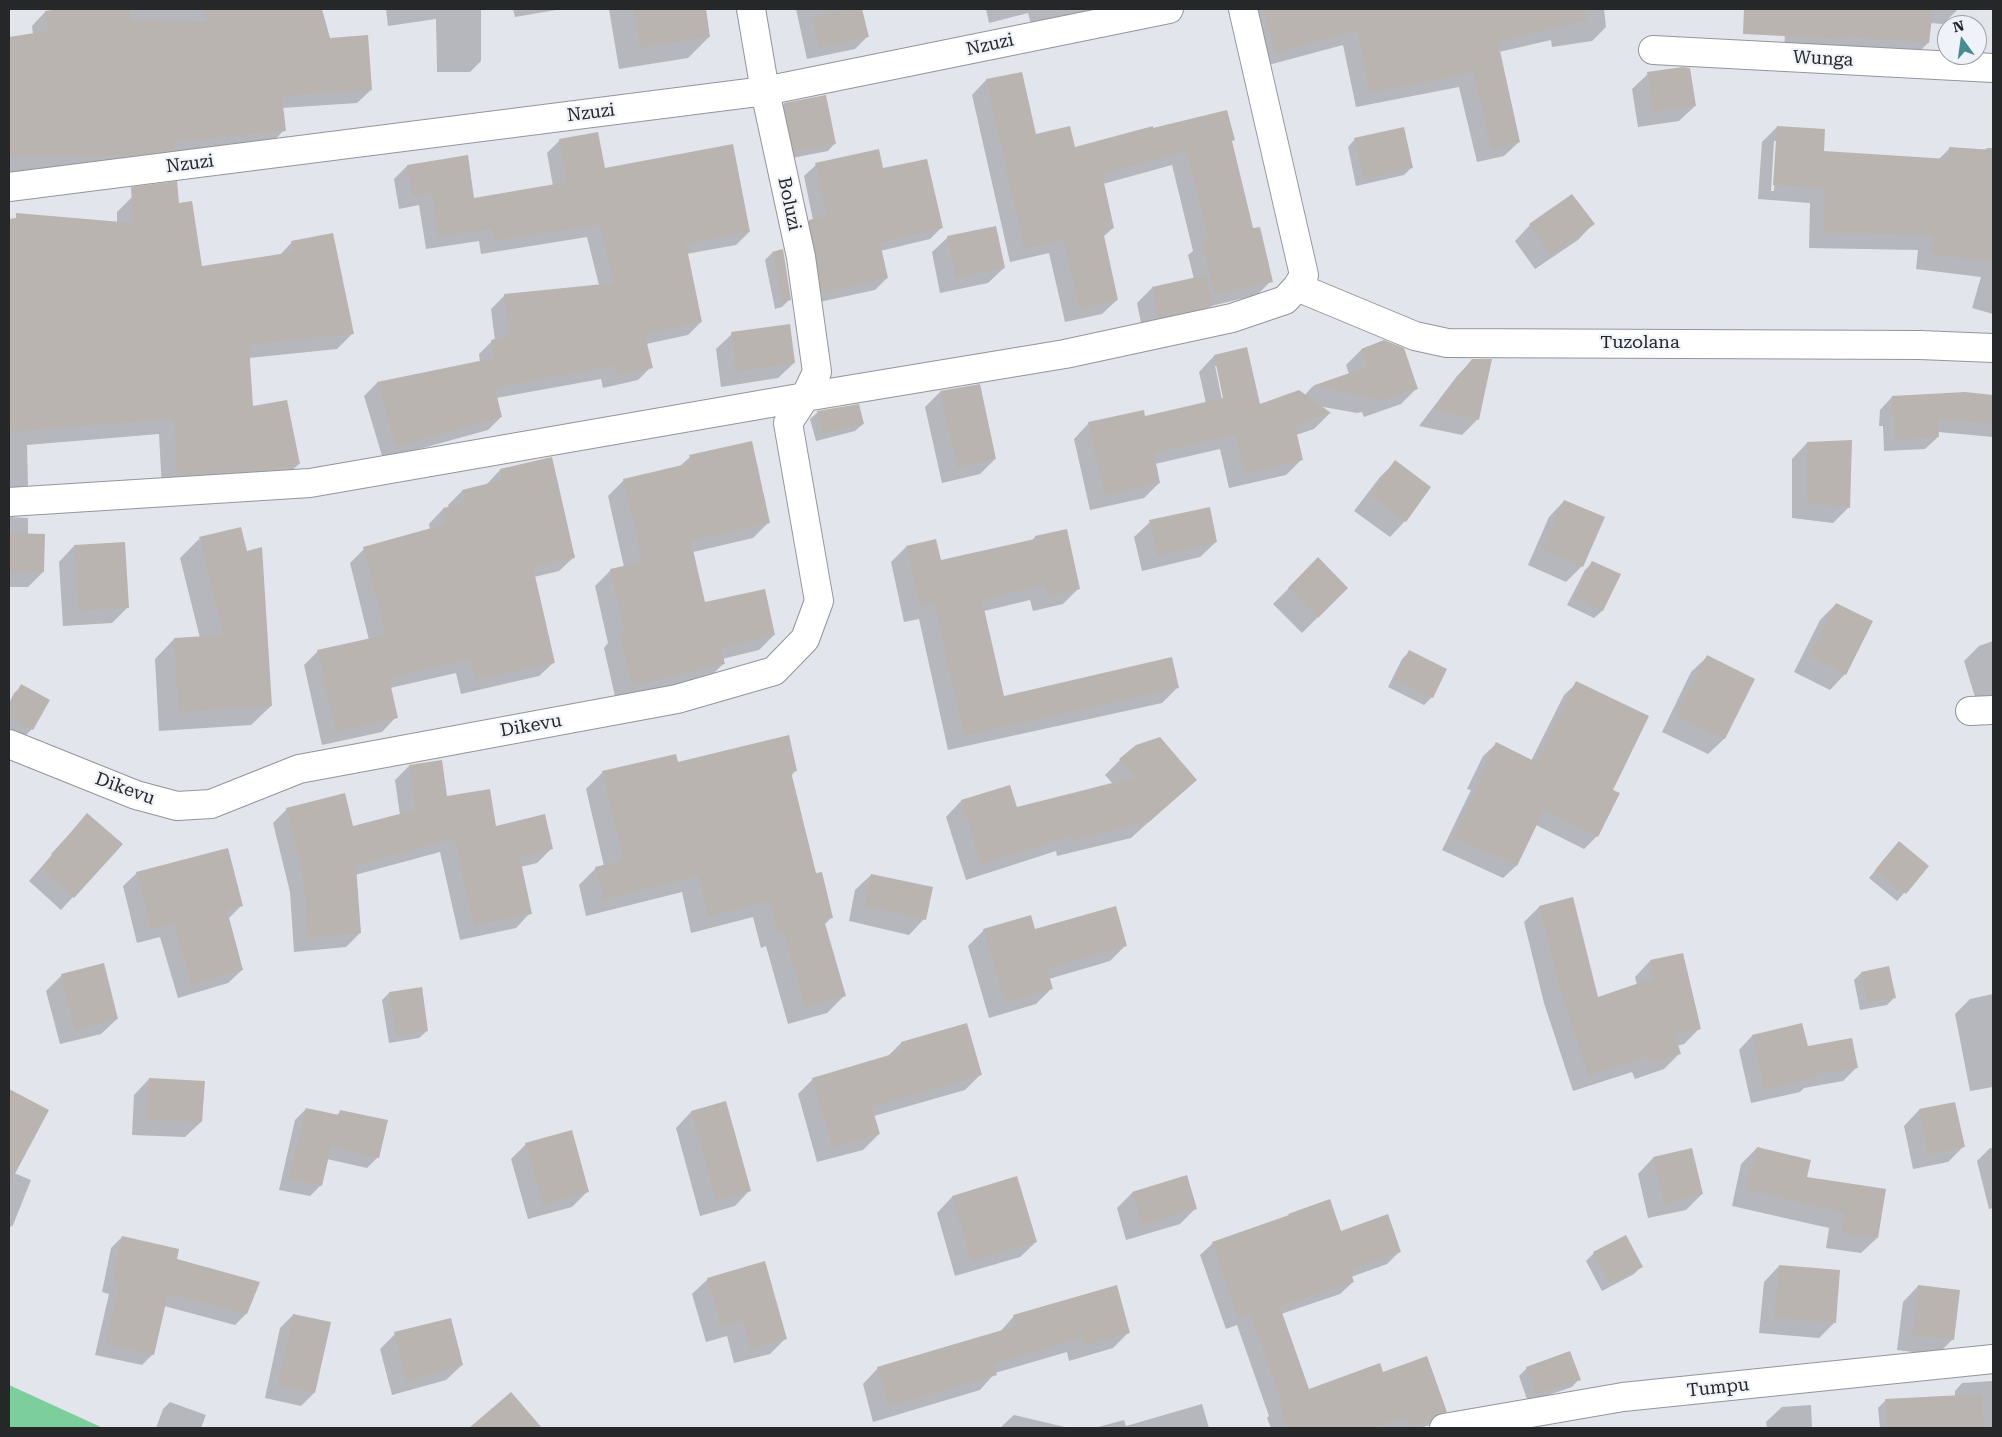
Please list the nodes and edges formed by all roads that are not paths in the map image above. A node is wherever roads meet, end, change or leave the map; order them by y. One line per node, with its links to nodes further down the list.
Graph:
1 (751, 9): 6 (street, Boluzi)
2 (1169, 9): 6 (street, Nzuzi)
3 (1243, 9): 8 (street)
4 (1653, 50): 5 (street, Wunga)
5 (1993, 68)
6 (765, 91): 7 (street, Nzuzi); 10 (street, Boluzi)
7 (9, 187)
8 (1297, 287): 9 (street, Tuzolana); 10 (street)
9 (1993, 348)
10 (805, 397): 11 (street); 12 (street, Dikevu)
11 (9, 502)
12 (9, 744)
13 (1993, 1359): 14 (street, Tumpu)
14 (1444, 1428)

